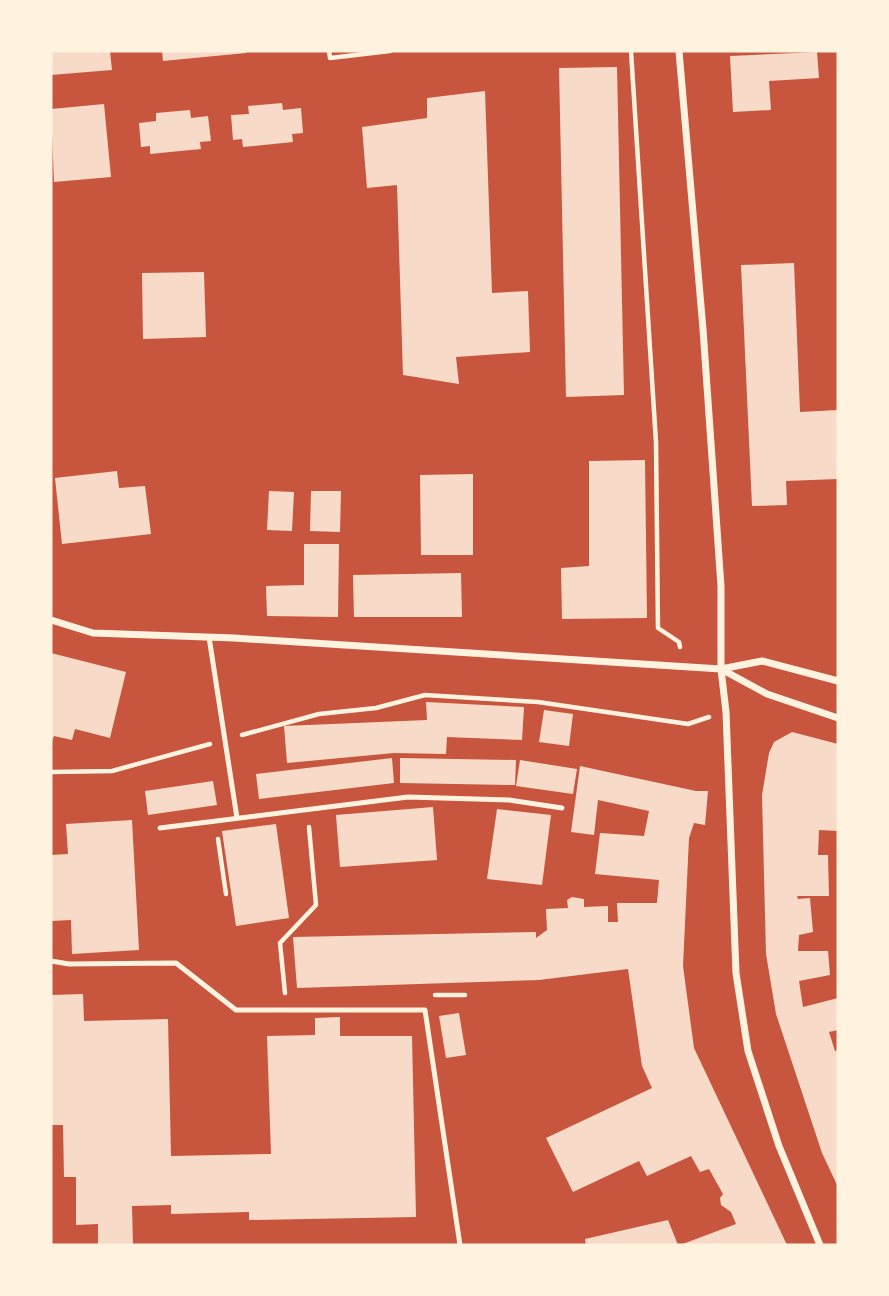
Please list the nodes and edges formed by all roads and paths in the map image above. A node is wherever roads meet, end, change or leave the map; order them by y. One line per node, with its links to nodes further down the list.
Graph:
1 (330, 51): 2 (path)
2 (390, 51)
3 (631, 51): 7 (path)
4 (679, 51): 8 (street)
5 (51, 620): 6 (street)
6 (209, 637): 7 (street); 12 (lane)
7 (685, 667): 8 (street)
8 (721, 669): 9 (street); 10 (street); 11 (street)
9 (838, 681)
10 (726, 712): 12 (path); 25 (street)
11 (838, 718)
12 (225, 740): 13 (path); 16 (lane)
13 (51, 772)
14 (562, 808): 15 (lane)
15 (307, 809): 16 (lane); 21 (path)
16 (237, 818): 17 (lane)
17 (215, 821): 18 (lane); 19 (path)
18 (160, 828)
19 (226, 894)
20 (51, 961): 24 (lane)
21 (285, 995)
22 (423, 995): 23 (path)
23 (465, 995)
24 (460, 1245)
25 (820, 1245)

